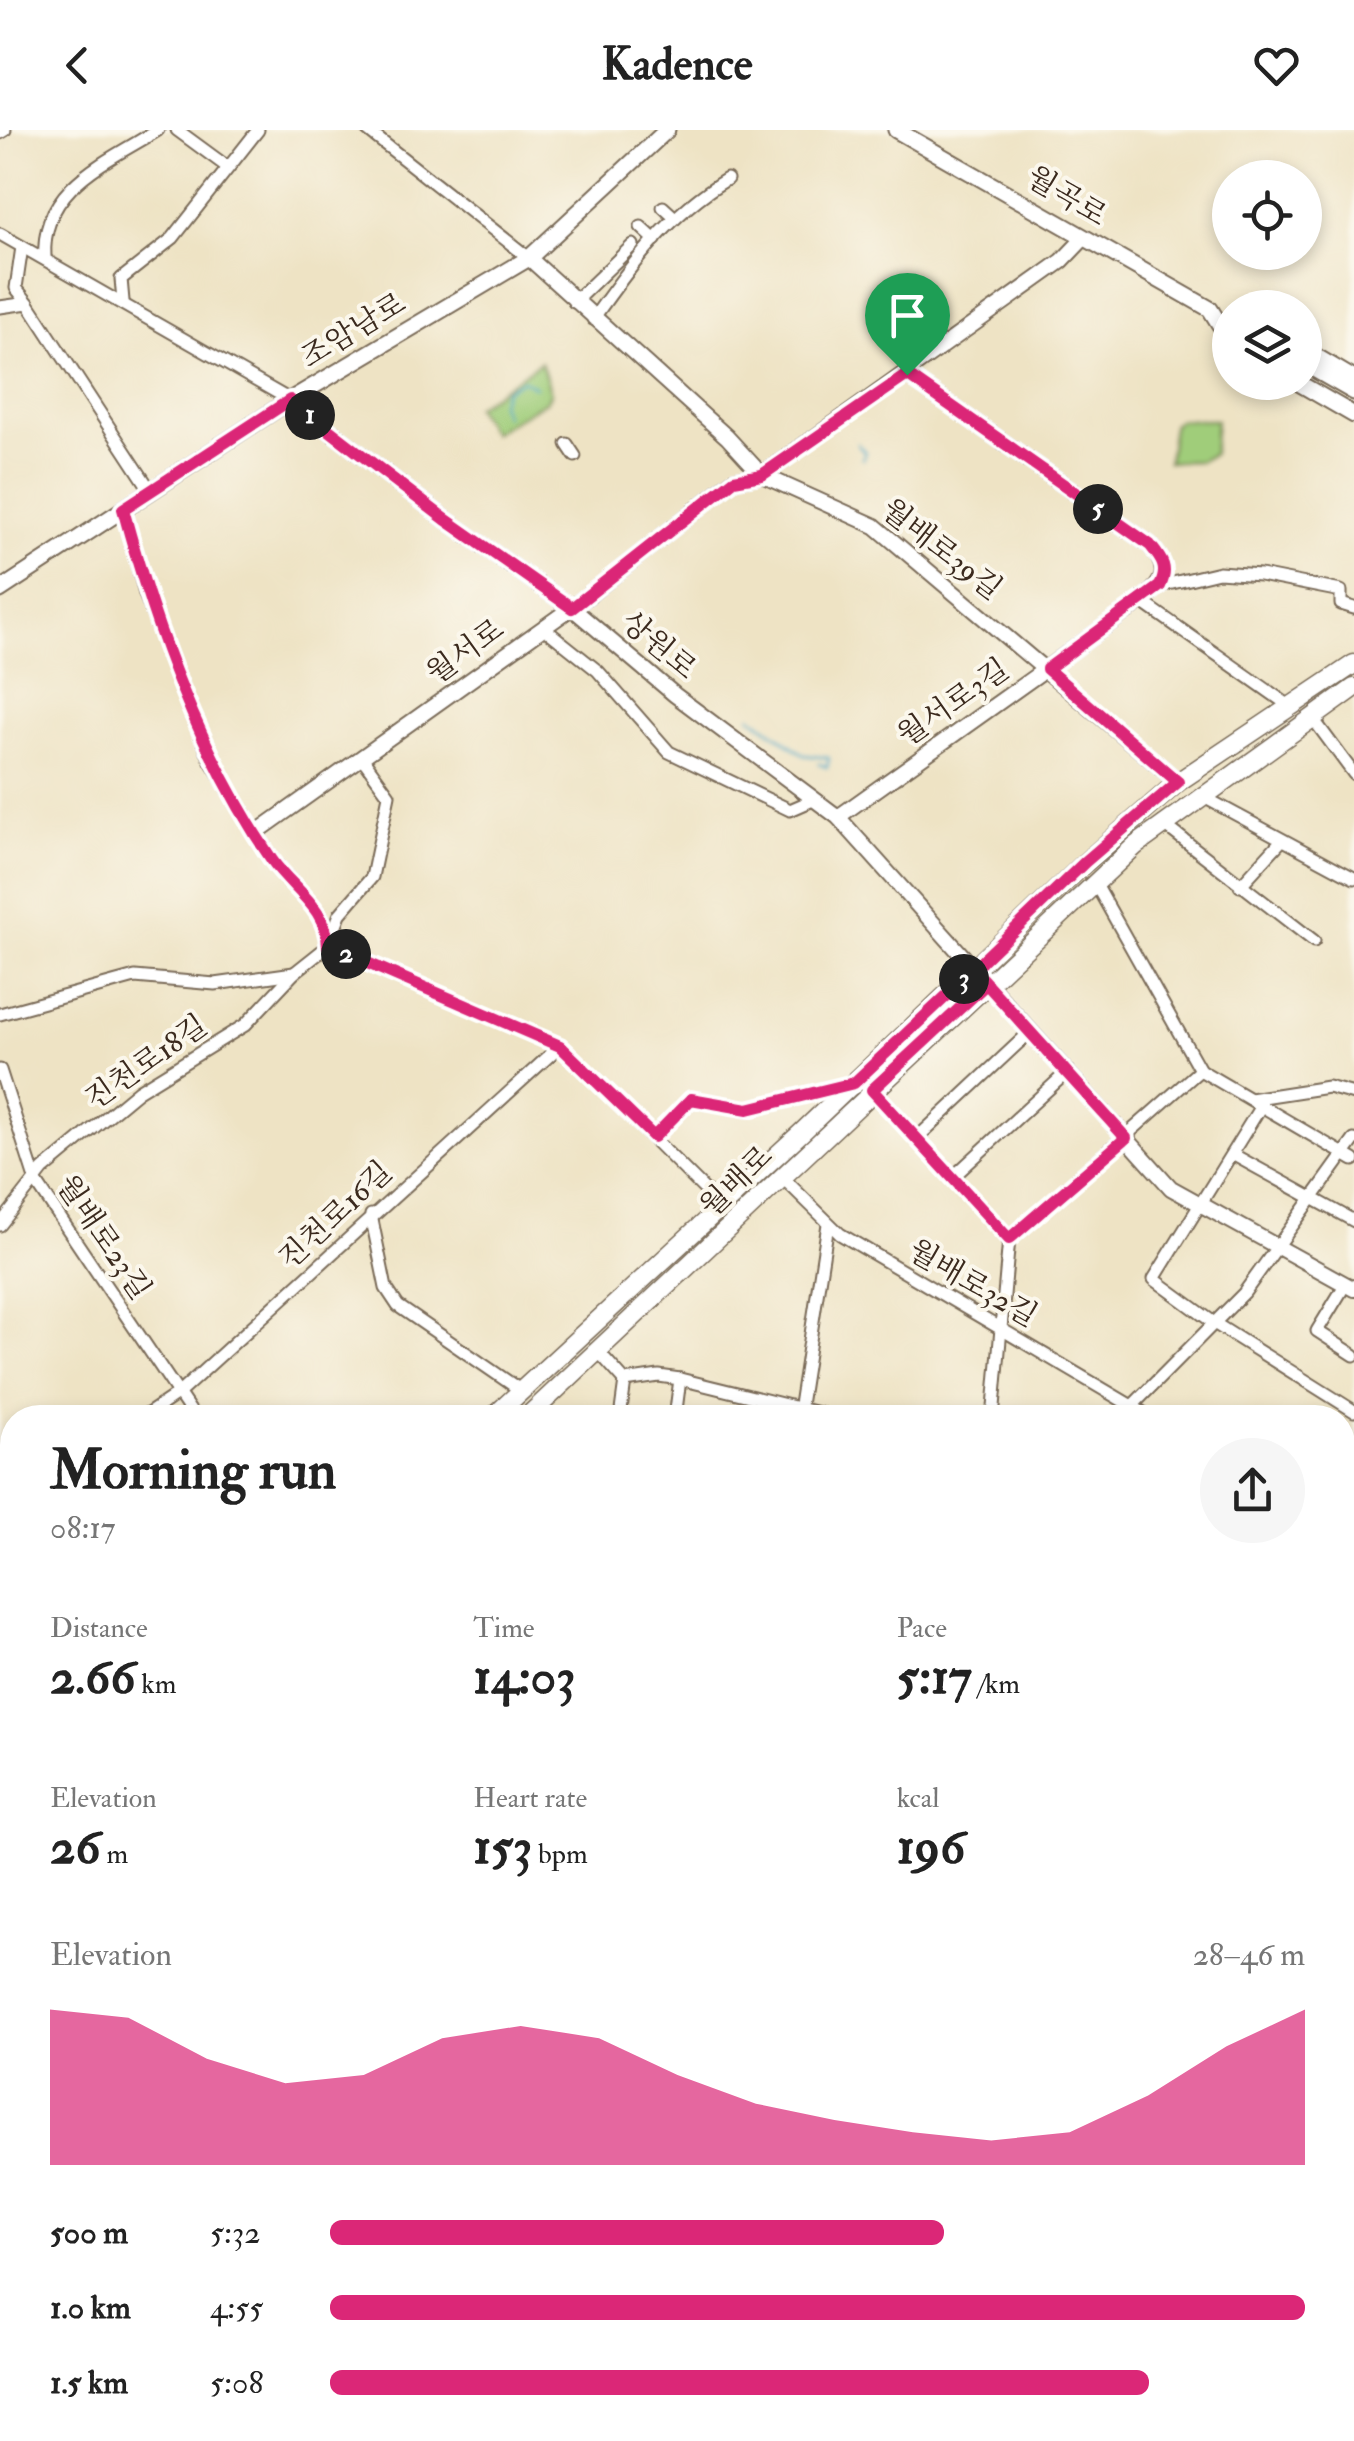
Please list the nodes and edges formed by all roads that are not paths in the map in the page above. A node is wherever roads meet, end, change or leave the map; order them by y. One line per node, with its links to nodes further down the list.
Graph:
1 (158, 130): 17 (street)
2 (176, 130): 7 (street)
3 (258, 130): 7 (street)
4 (367, 130): 18 (street)
5 (667, 130): 18 (main road, 조암남로)
6 (896, 130): 13 (main road, 월곡로)
7 (226, 166): 19 (street)
8 (727, 180): 10 (street)
9 (664, 206): 10 (street)
10 (676, 218): 14 (street)
11 (641, 227): 14 (street)
12 (0, 234): 16 (street, 상원로)
13 (1083, 239): 23 (main road, 월곡로); 28 (street, 월서로)
14 (655, 240): 25 (street)
15 (633, 245): 20 (street)
16 (22, 246): 17 (street, 상원로); 21 (street)
17 (45, 258): 19 (street, 상원로)
18 (529, 258): 20 (street, 월배로39길); 33 (main road, 조암남로)
19 (123, 301): 33 (street, 상원로)
20 (574, 302): 25 (street, 월배로39길)
21 (28, 303): 22 (street); 39 (street)
22 (0, 306)
23 (1210, 309): 24 (main road)
24 (1212, 312)
25 (593, 320): 38 (street, 월배로39길)
26 (1322, 360): 29 (main road)
27 (1322, 374): 31 (main road)
28 (907, 375): 38 (street, 월서로); 41 (street)
29 (1354, 379)
30 (1322, 386): 34 (main road)
31 (1354, 392)
32 (1322, 396): 35 (main road)
33 (290, 400): 39 (main road, 조암남로); 44 (street, 상원로)
34 (1354, 406)
35 (1354, 415)
36 (567, 444): 37 (street)
37 (575, 456)
38 (762, 475): 44 (street, 월서로); 48 (street, 월배로39길)
39 (151, 491): 40 (main road, 조암남로)
40 (123, 509): 42 (main road, 조암남로); 59 (street)
41 (1160, 586): 43 (street, 월서로3길); 45 (street)
42 (0, 590)
43 (1141, 601): 48 (street, 월서로3길); 50 (street)
44 (572, 608): 46 (street, 월서로); 56 (street, 상원로)
45 (1354, 608)
46 (544, 628): 52 (street, 월서로); 56 (street)
47 (1354, 664): 50 (main road, 월배로)
48 (1047, 669): 54 (street, 월배로39길); 57 (street, 월서로3길)
49 (1354, 688): 51 (main road, 월배로)
50 (1291, 707): 54 (main road, 월배로)
51 (1311, 716): 53 (street); 55 (main road, 월배로)
52 (363, 758): 59 (street, 월서로); 65 (street)
53 (1354, 774)
54 (1178, 782): 67 (main road, 월배로)
55 (1200, 794): 58 (main road, 월배로); 60 (street)
56 (812, 800): 57 (street, 상원로)
57 (838, 816): 67 (street, 상원로)
58 (1162, 824): 62 (main road, 월배로); 63 (street)
59 (258, 832): 65 (street)
60 (1282, 840): 61 (street); 63 (street)
61 (1354, 878)
62 (1095, 883): 67 (main road, 월배로); 72 (street)
63 (1240, 886): 64 (street)
64 (1314, 940)
65 (328, 946): 66 (street, 진천로18길); 70 (street)
66 (294, 973): 68 (street); 86 (street, 진천로18길)
67 (980, 977): 69 (street, 상원로); 74 (main road, 월배로); 75 (main road, 월배로)
68 (0, 1014)
69 (1029, 1032): 73 (street, 상원로); 79 (street)
70 (560, 1046): 78 (street, 월배로); 90 (street, 진천로16길)
71 (0, 1070): 86 (street, 월배로23길)
72 (1200, 1070): 77 (street); 80 (street)
73 (1066, 1073): 80 (street, 상원로); 85 (street)
74 (854, 1083): 78 (street); 89 (main road, 월배로)
75 (872, 1090): 79 (street); 84 (main road, 월배로)
76 (1354, 1094): 77 (street)
77 (1256, 1102): 82 (street); 83 (street)
78 (654, 1137): 89 (street, 월배로)
79 (917, 1138): 85 (street)
80 (1126, 1138): 88 (street, 상원로); 94 (street)
81 (1354, 1140): 83 (street)
82 (1232, 1154): 87 (street); 88 (street)
83 (1348, 1157): 87 (street)
84 (781, 1176): 93 (street, 월배로32길); 99 (main road, 월배로)
85 (952, 1177): 94 (street)
86 (36, 1182): 92 (street, 진천로18길); 104 (street, 월배로23길)
87 (1313, 1198): 91 (street); 95 (street)
88 (1200, 1204): 95 (street, 상원로); 97 (street)
89 (721, 1206): 103 (main road, 월배로)
90 (371, 1215): 103 (street); 104 (street, 진천로16길)
91 (1354, 1221)
92 (0, 1224)
93 (828, 1224): 98 (street, 월배로32길); 112 (street)
94 (1009, 1239): 98 (street)
95 (1279, 1248): 96 (street, 상원로); 97 (street)
96 (1350, 1287): 100 (street)
97 (1214, 1323): 115 (street); 116 (street)
98 (1003, 1329): 113 (street); 114 (street, 월배로32길)
99 (598, 1351): 102 (street); 108 (main road, 월배로)
100 (1354, 1355)
101 (680, 1379): 102 (street); 110 (street); 111 (street)
102 (625, 1381): 109 (street)
103 (522, 1392): 107 (main road, 월배로)
104 (179, 1393): 105 (street, 진천로16길); 106 (street, 월배로23길)
105 (161, 1405)
106 (187, 1405)
107 (507, 1405)
108 (540, 1405)
109 (622, 1405)
110 (677, 1405)
111 (777, 1405)
112 (800, 1405)
113 (995, 1405)
114 (1130, 1405)
115 (1133, 1405)
116 (1344, 1405)

